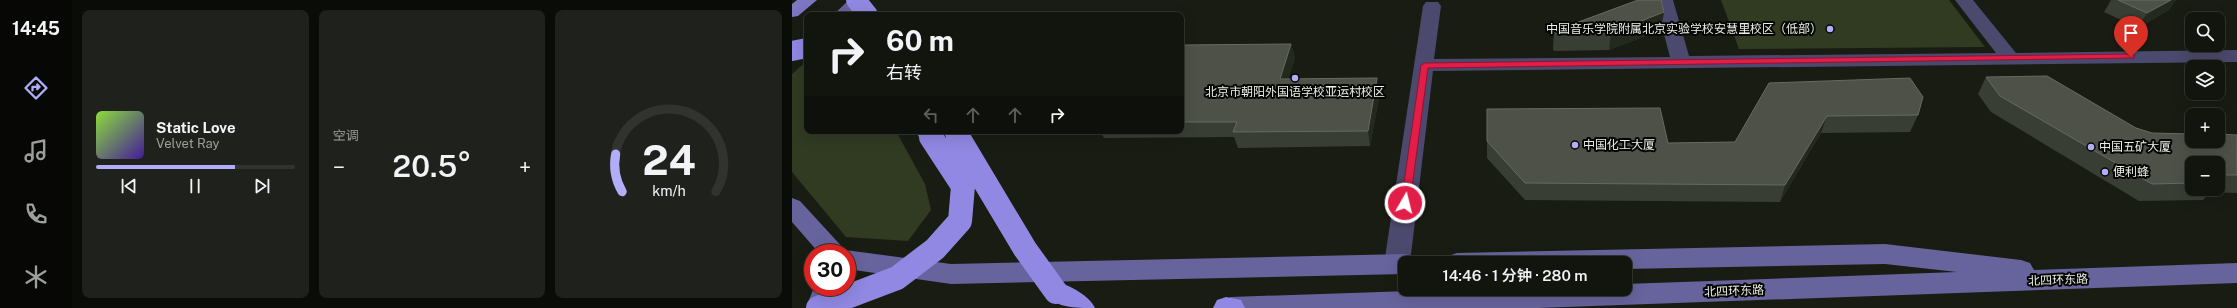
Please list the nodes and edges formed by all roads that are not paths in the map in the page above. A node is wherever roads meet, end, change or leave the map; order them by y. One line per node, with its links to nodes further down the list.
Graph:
1 (808, 0): 7 (main road)
2 (856, 0): 9 (highway, bridge)
3 (860, 0): 8 (street)
4 (1664, 0): 16 (street)
5 (1964, 0): 15 (street)
6 (1432, 6): 17 (street)
7 (792, 12)
8 (846, 12)
9 (866, 12)
10 (804, 47): 14 (street)
11 (804, 49): 12 (highway, bridge)
12 (792, 51)
13 (2237, 56): 15 (street)
14 (792, 57)
15 (2010, 58): 16 (street)
16 (1681, 62): 17 (street)
17 (1425, 65): 22 (street)
18 (929, 134): 29 (highway, bridge)
19 (956, 134): 30 (highway, bridge)
20 (792, 207): 21 (street)
21 (826, 244)
22 (1402, 256)
23 (1632, 259): 27 (street)
24 (856, 260): 25 (street)
25 (1398, 264)
26 (2237, 273): 27 (street, 北四环东路)
27 (2089, 279): 32 (street, 北四环东路)
28 (823, 296): 29 (street)
29 (818, 308)
30 (1082, 308)
31 (1226, 308): 32 (highway)
32 (1232, 308)

